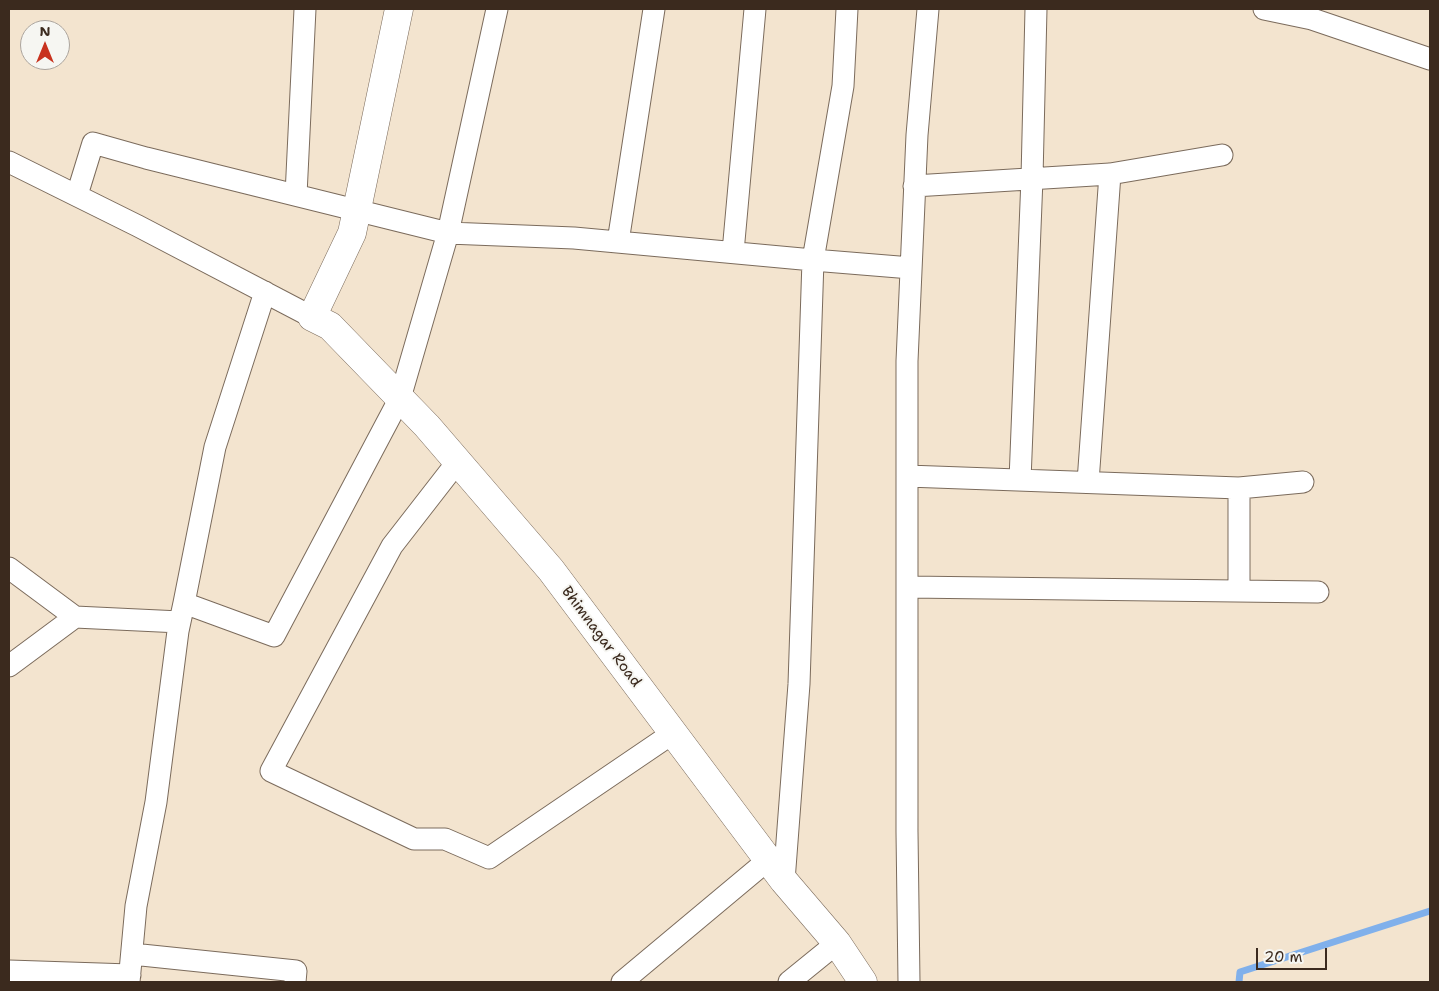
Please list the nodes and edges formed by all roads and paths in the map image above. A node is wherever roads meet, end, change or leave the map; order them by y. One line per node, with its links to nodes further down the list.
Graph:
1 (305, 9): 17 (street)
2 (399, 9): 18 (street)
3 (497, 9): 19 (street)
4 (654, 9): 20 (street)
5 (755, 9): 21 (street)
6 (847, 9): 22 (street)
7 (928, 9): 15 (street)
8 (1036, 9): 14 (street)
9 (1264, 9): 10 (street)
10 (1430, 59)
11 (1222, 155): 13 (street)
12 (9, 162): 16 (street)
13 (1110, 174): 14 (street); 30 (street)
14 (1032, 178): 15 (street); 29 (street)
15 (914, 186): 23 (street)
16 (77, 195): 17 (street); 24 (street)
17 (296, 195): 18 (street)
18 (357, 210): 19 (street); 25 (street)
19 (448, 233): 20 (street); 26 (street)
20 (618, 242): 21 (street)
21 (733, 252): 22 (street)
22 (813, 260): 23 (street); 41 (street)
23 (911, 268): 28 (street)
24 (265, 292): 25 (street); 37 (street)
25 (312, 317): 26 (street, Bhimnagar Road)
26 (400, 398): 27 (street, Bhimnagar Road); 37 (street)
27 (458, 461): 40 (street, Bhimnagar Road); 40 (street)
28 (907, 476): 29 (street); 34 (street)
29 (1020, 480): 30 (street)
30 (1088, 482): 32 (street)
31 (1304, 482): 32 (street)
32 (1239, 488): 35 (street)
33 (9, 568): 38 (street)
34 (908, 587): 35 (street); 50 (street)
35 (1239, 591): 36 (street)
36 (1318, 592)
37 (182, 612): 38 (street); 43 (street)
38 (75, 617): 39 (street)
39 (9, 666)
40 (673, 733): 41 (street, Bhimnagar Road)
41 (776, 871): 42 (street, Bhimnagar Road); 47 (street)
42 (837, 943): 48 (street); 49 (street, Bhimnagar Road)
43 (132, 954): 45 (street); 46 (street)
44 (9, 971): 45 (street)
45 (129, 979)
46 (295, 982)
47 (622, 982)
48 (789, 982)
49 (863, 982)
50 (909, 982)

